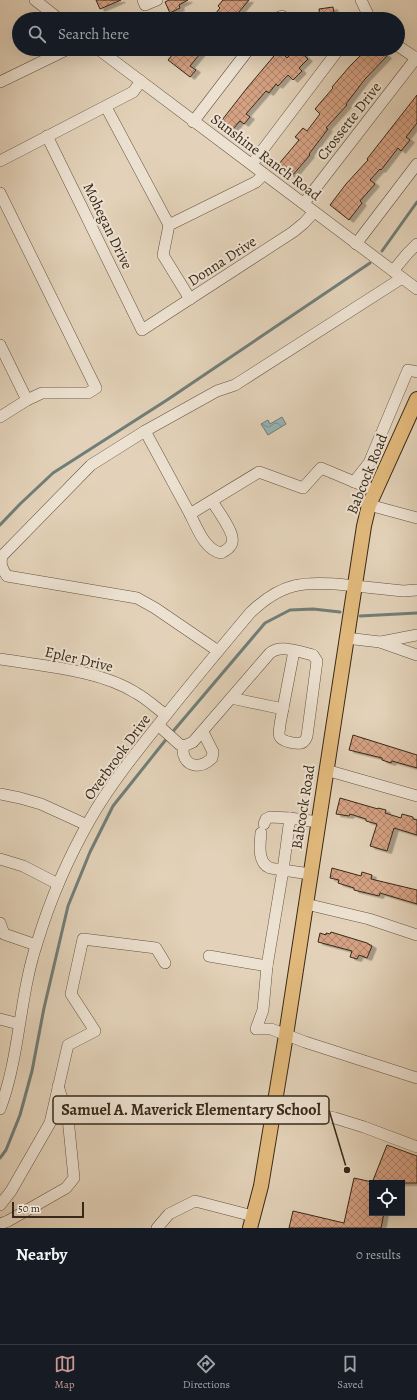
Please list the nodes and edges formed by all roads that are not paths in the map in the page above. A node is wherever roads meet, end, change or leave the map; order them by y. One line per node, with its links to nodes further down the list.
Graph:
1 (35, 0): 5 (street)
2 (143, 0): 3 (street)
3 (157, 0)
4 (361, 0): 6 (street)
5 (50, 12)
6 (367, 12)
7 (405, 50): 12 (street)
8 (54, 56): 14 (street)
9 (107, 56): 13 (street, Sunshine Ranch Road)
10 (244, 56): 16 (street)
11 (334, 56): 19 (street)
12 (417, 57): 23 (street, Crossette Drive)
13 (141, 81): 15 (street); 16 (street, Sunshine Ranch Road)
14 (0, 82)
15 (106, 107): 17 (street); 25 (street)
16 (194, 122): 19 (street, Sunshine Ranch Road)
17 (47, 136): 18 (street); 32 (street, Mohegan Drive)
18 (0, 161)
19 (252, 164): 21 (street, Sunshine Ranch Road)
20 (417, 164): 26 (street)
21 (264, 174): 23 (street, Sunshine Ranch Road); 25 (street)
22 (0, 193): 35 (street)
23 (304, 203): 24 (street, Sunshine Ranch Road)
24 (314, 212): 26 (street, Sunshine Ranch Road); 31 (street, Donna Drive)
25 (168, 226): 31 (street)
26 (356, 244): 28 (street, Sunshine Ranch Road)
27 (417, 244): 28 (street)
28 (393, 271): 29 (street, Sunshine Ranch Road)
29 (402, 278): 30 (street, Sunshine Ranch Road); 38 (street)
30 (417, 289)
31 (190, 299): 32 (street, Donna Drive)
32 (142, 330)
33 (0, 345): 35 (street)
34 (417, 372): 39 (street)
35 (27, 400): 37 (street)
36 (417, 400): 40 (main road, Babcock Road)
37 (0, 417)
38 (145, 431): 43 (street); 50 (street)
39 (354, 482): 40 (street); 41 (street)
40 (376, 490): 42 (main road, Babcock Road)
41 (212, 501): 43 (street); 43 (street)
42 (369, 505): 44 (street); 45 (main road, Babcock Road)
43 (190, 514)
44 (417, 518)
45 (355, 586): 46 (street, Overbrook Drive); 48 (main road, Babcock Road); 50 (street, Overbrook Drive)
46 (417, 590)
47 (417, 635): 49 (street)
48 (346, 638): 49 (street); 60 (main road, Babcock Road)
49 (380, 642): 52 (street)
50 (218, 651): 56 (street, Overbrook Drive)
51 (294, 651): 54 (street); 55 (street); 55 (street)
52 (417, 655)
53 (0, 659): 56 (street, Epler Drive)
54 (231, 698): 55 (street); 58 (street)
55 (283, 709)
56 (166, 715): 57 (street, Overbrook Drive)
57 (161, 728): 59 (street); 65 (street, Overbrook Drive)
58 (203, 732): 59 (street); 59 (street)
59 (181, 745)
60 (326, 770): 62 (street); 64 (main road, Babcock Road)
61 (0, 794): 65 (street)
62 (417, 796)
63 (290, 818): 64 (street); 67 (street); 67 (street)
64 (318, 822): 68 (main road, Babcock Road)
65 (87, 825): 69 (street, Overbrook Drive)
66 (0, 859): 69 (street)
67 (283, 870): 68 (street); 76 (street)
68 (310, 874): 70 (main road, Babcock Road)
69 (58, 884): 73 (street, Overbrook Drive)
70 (306, 904): 72 (street); 79 (main road, Babcock Road)
71 (0, 923): 73 (street)
72 (417, 935)
73 (36, 945): 78 (street, Overbrook Drive)
74 (209, 956): 76 (street)
75 (165, 963): 81 (street)
76 (267, 966): 79 (street)
77 (0, 1019): 78 (street)
78 (19, 1024): 83 (street, Overbrook Drive)
79 (286, 1035): 80 (street); 82 (main road, Babcock Road)
80 (417, 1078)
81 (58, 1086): 85 (street); 87 (street)
82 (274, 1105): 84 (street); 86 (main road, Babcock Road)
83 (0, 1109)
84 (417, 1147)
85 (0, 1205)
86 (252, 1222): 88 (street)
87 (0, 1224)
88 (157, 1228)

